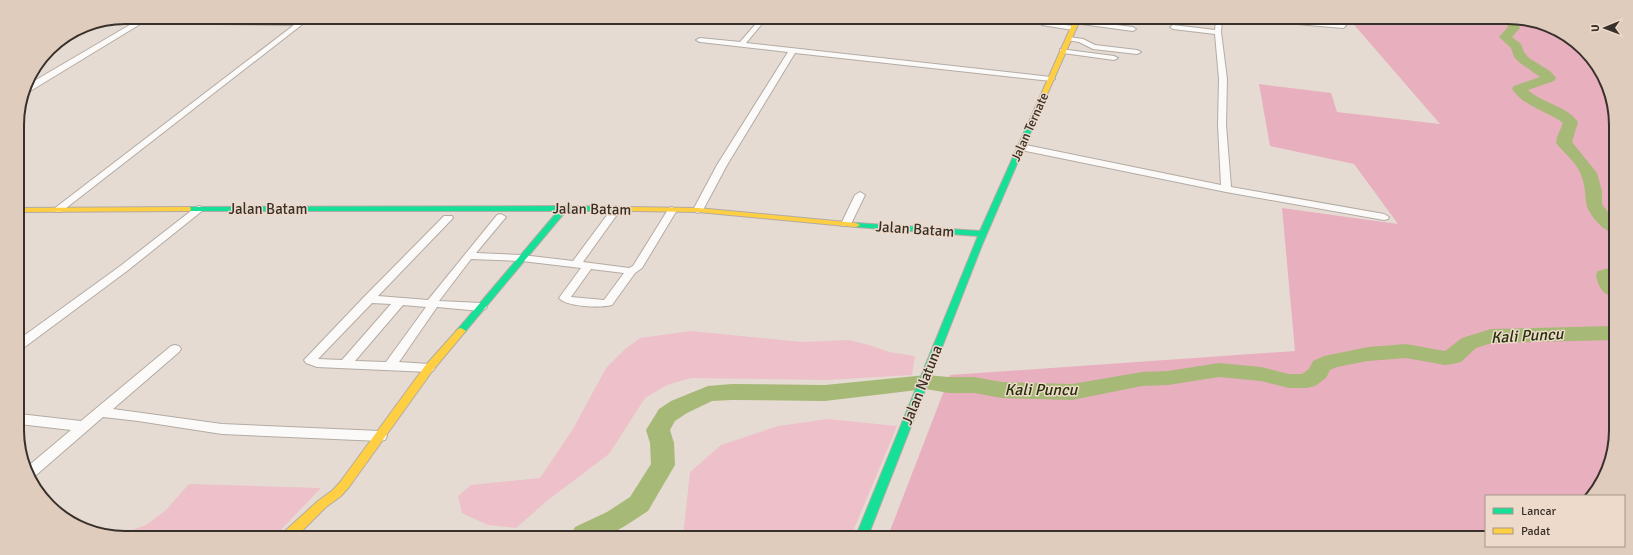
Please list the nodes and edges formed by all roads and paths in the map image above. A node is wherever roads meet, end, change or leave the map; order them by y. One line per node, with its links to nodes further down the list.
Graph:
1 (137, 24): 20 (street)
2 (300, 24): 28 (street)
3 (759, 24): 14 (street)
4 (1075, 24): 12 (street, Jalan Ternate)
5 (1085, 24): 10 (street)
6 (1219, 24): 11 (street)
7 (1320, 24): 9 (street)
8 (1173, 26): 11 (street)
9 (1343, 26)
10 (1133, 29)
11 (1218, 32): 22 (street)
12 (1069, 39): 15 (street, Jalan Ternate); 17 (street)
13 (700, 40): 14 (street)
14 (741, 44): 16 (street)
15 (1063, 50): 18 (street); 19 (street, Jalan Ternate)
16 (792, 51): 19 (street); 30 (street)
17 (1138, 52)
18 (1114, 58)
19 (1051, 79): 21 (street, Jalan Ternate)
20 (32, 86)
21 (1021, 147): 22 (street); 35 (street, Jalan Ternate)
22 (1226, 189): 32 (street)
23 (860, 195): 34 (street)
24 (566, 208): 25 (street, Jalan Batam); 26 (street, Jalan Batam); 37 (street)
25 (200, 209): 28 (street, Jalan Batam); 44 (street)
26 (616, 209): 29 (street, Jalan Batam); 38 (street)
27 (24, 210): 28 (street, Jalan Batam)
28 (58, 210)
29 (672, 210): 30 (street, Jalan Batam); 39 (street)
30 (698, 210): 34 (street, Jalan Batam)
31 (501, 217): 36 (street)
32 (1384, 217)
33 (448, 218): 40 (street)
34 (846, 224): 35 (street, Jalan Batam)
35 (983, 234): 55 (street, Jalan Natuna)
36 (468, 256): 37 (street); 42 (street)
37 (522, 258): 38 (street); 43 (street)
38 (582, 265): 39 (street); 39 (street)
39 (631, 271)
40 (368, 299): 41 (street); 46 (street)
41 (400, 301): 42 (street); 46 (street)
42 (433, 303): 43 (street); 47 (street)
43 (480, 307): 48 (street)
44 (24, 342)
45 (175, 349): 49 (street)
46 (345, 364): 47 (street)
47 (390, 366): 48 (street)
48 (429, 368): 52 (street)
49 (99, 412): 51 (street); 52 (street)
50 (24, 420): 51 (street)
51 (82, 426): 53 (street)
52 (380, 436): 54 (street)
53 (32, 470)
54 (293, 531)
55 (864, 531)

